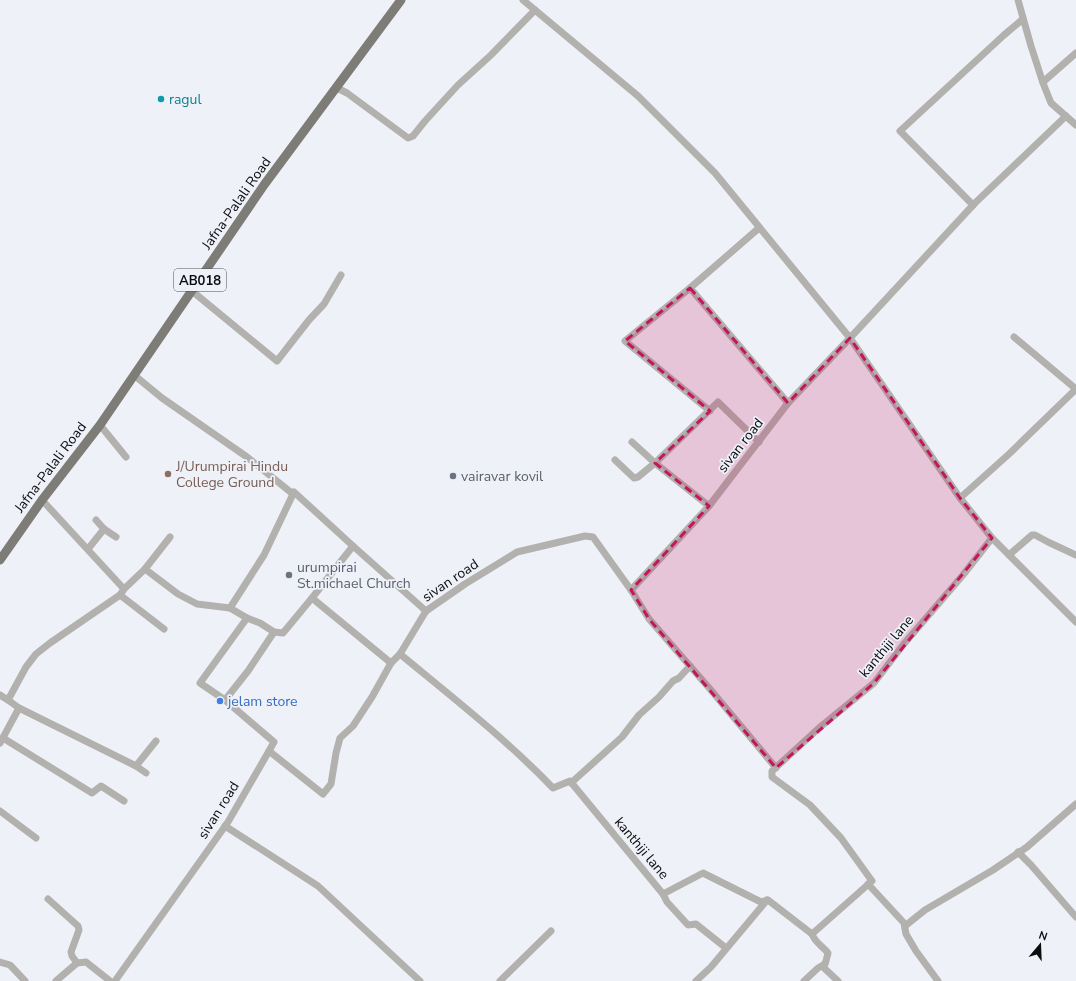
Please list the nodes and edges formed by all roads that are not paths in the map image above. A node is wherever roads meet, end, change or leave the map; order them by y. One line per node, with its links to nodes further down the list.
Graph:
1 (401, 0): 8 (main road, Jafna-Palali Road / AB018)
2 (523, 0): 4 (street)
3 (1018, 0): 5 (street)
4 (535, 10): 8 (street); 12 (street)
5 (1023, 19): 7 (street); 11 (street)
6 (1076, 53): 7 (street)
7 (1043, 82): 9 (street)
8 (336, 88): 15 (main road, Jafna-Palali Road / AB018)
9 (1066, 116): 10 (street); 11 (street, sivan road)
10 (1076, 125)
11 (973, 205): 17 (street, sivan road)
12 (760, 228): 14 (street); 17 (street)
13 (341, 275): 15 (street)
14 (690, 288): 20 (street); 21 (street)
15 (192, 291): 18 (main road, Jafna-Palali Road / AB018)
16 (1014, 337): 19 (street)
17 (850, 338): 20 (street, sivan road); 29 (street)
18 (134, 375): 22 (main road, Jafna-Palali Road / AB018); 28 (street)
19 (1076, 389): 29 (street)
20 (788, 403): 24 (street, sivan road)
21 (710, 411): 24 (street); 27 (street)
22 (100, 425): 25 (street); 30 (main road, Jafna-Palali Road / AB018)
23 (632, 442): 27 (street)
24 (759, 442): 31 (street, sivan road)
25 (126, 457)
26 (615, 460): 27 (street)
27 (655, 463): 31 (street)
28 (293, 494): 37 (street); 47 (street)
29 (960, 498): 36 (street)
30 (42, 500): 38 (street); 41 (main road, Jafna-Palali Road / AB018)
31 (709, 506): 44 (street, sivan road)
32 (96, 520): 33 (street)
33 (104, 528): 34 (street); 38 (street)
34 (116, 537)
35 (170, 537): 42 (street)
36 (992, 538): 39 (street); 64 (street, kanthiji lane)
37 (353, 546): 46 (street); 48 (street)
38 (88, 549): 43 (street)
39 (1009, 555): 40 (street); 50 (street)
40 (1076, 555)
41 (0, 560)
42 (146, 569): 43 (street); 47 (street)
43 (124, 589): 45 (street)
44 (631, 590): 48 (street, sivan road); 55 (street)
45 (120, 595): 51 (street); 57 (street)
46 (312, 598): 52 (street); 54 (street)
47 (230, 608): 49 (street)
48 (426, 612): 53 (street, sivan road)
49 (247, 618): 52 (street); 58 (street)
50 (1076, 622)
51 (164, 629)
52 (274, 632): 58 (street)
53 (400, 654): 54 (street, sivan road); 66 (street)
54 (391, 663): 62 (street, sivan road)
55 (690, 666): 64 (street); 66 (street)
56 (0, 695): 57 (street)
57 (8, 700): 59 (street)
58 (225, 700): 62 (street)
59 (19, 708): 60 (street); 63 (street)
60 (1, 740): 67 (street)
61 (156, 741): 63 (street)
62 (269, 751): 70 (street, sivan road)
63 (136, 766): 65 (street)
64 (776, 768): 73 (street)
65 (146, 772)
66 (571, 783): 74 (street, kanthiji lane)
67 (124, 802)
68 (1076, 804): 72 (street)
69 (0, 811): 71 (street)
70 (225, 826): 88 (street, sivan road); 89 (street)
71 (36, 838)
72 (1018, 852): 77 (street); 78 (street)
73 (868, 884): 78 (street); 80 (street)
74 (663, 894): 76 (street, kanthiji lane); 81 (street)
75 (48, 899): 83 (street)
76 (768, 900): 80 (street, kanthiji lane); 81 (street)
77 (1076, 917)
78 (905, 926): 94 (street)
79 (551, 931): 90 (street)
80 (812, 934): 84 (street, kanthiji lane)
81 (726, 948): 91 (street)
82 (0, 962): 85 (street)
83 (77, 963): 86 (street); 87 (street)
84 (825, 964): 92 (street); 93 (street)
85 (25, 981)
86 (56, 981)
87 (110, 981)
88 (115, 981)
89 (420, 981)
90 (500, 981)
91 (696, 981)
92 (804, 981)
93 (838, 981)
94 (938, 981)

